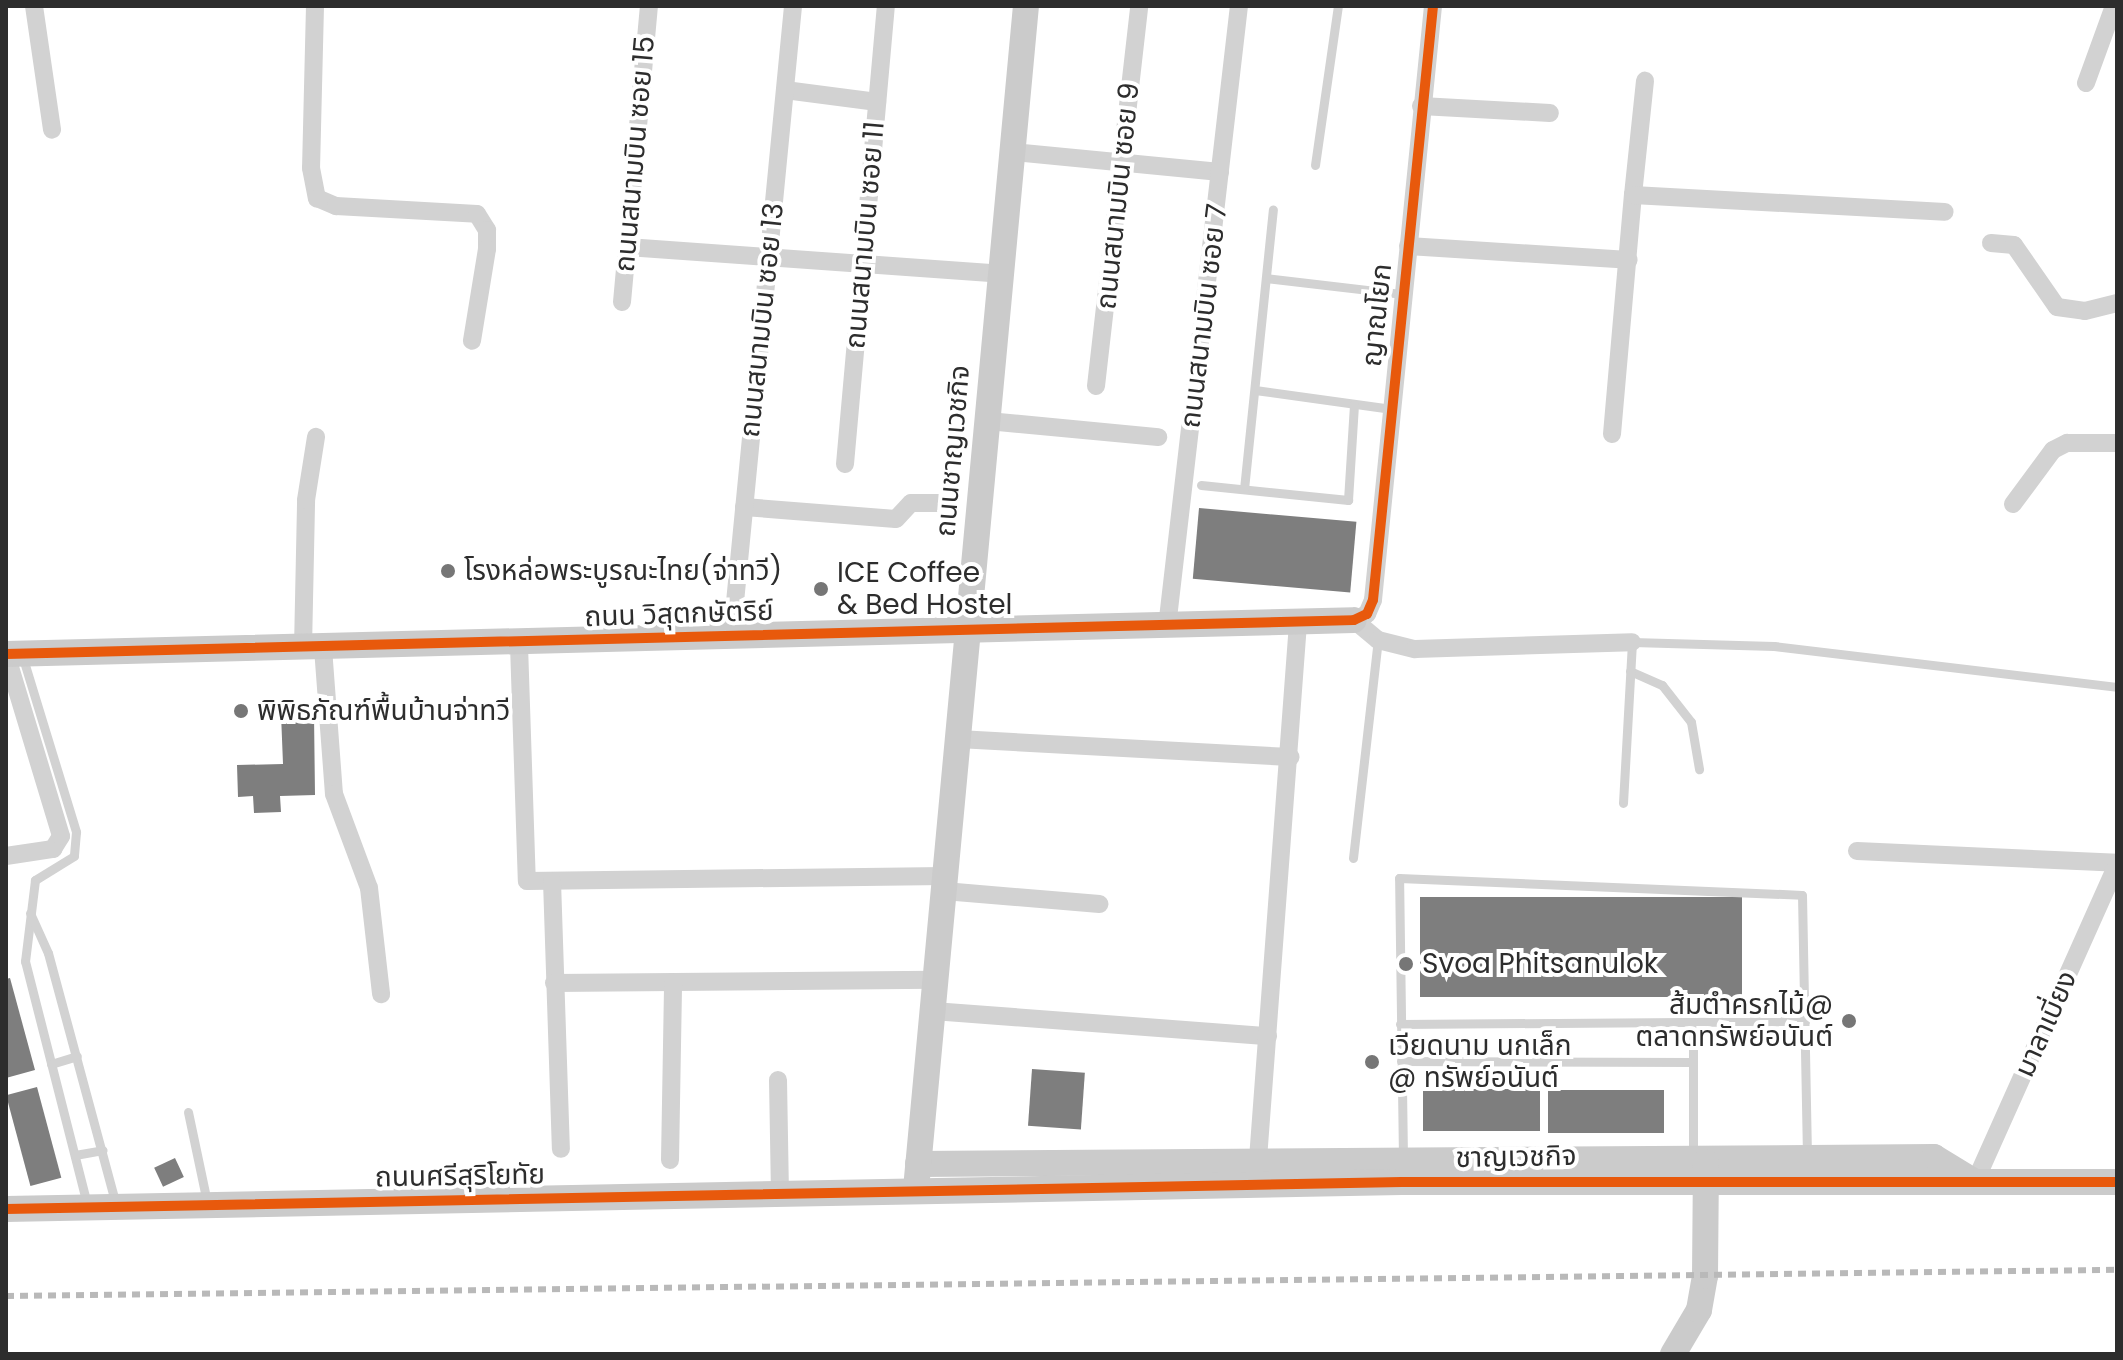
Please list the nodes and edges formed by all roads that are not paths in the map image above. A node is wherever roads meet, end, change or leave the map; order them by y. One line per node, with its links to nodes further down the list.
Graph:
1 (34, 6): 18 (street)
2 (315, 6): 37 (street)
3 (649, 6): 28 (street, ถนนสนามบิน ซอย 15)
4 (793, 6): 14 (street, ถนนสนามบิน ซอย 13)
5 (886, 6): 15 (street, ถนนสนามบิน ซอย 11)
6 (1026, 6): 19 (street, ถนนชาญเวชกิจ)
7 (1139, 6): 20 (street, ถนนสนามบิน ซอย 9)
8 (1239, 6): 22 (street, ถนนสนามบิน ซอย 7)
9 (1338, 6): 21 (lane)
10 (1433, 6): 16 (street, ญาณโยก)
11 (2114, 6): 13 (street)
12 (1645, 81): 23 (street)
13 (2086, 83)
14 (785, 90): 15 (street); 29 (street, ถนนสนามบิน ซอย 13)
15 (877, 102): 31 (street, ถนนสนามบิน ซอย 11)
16 (1421, 106): 17 (street); 27 (street, ญาณโยก)
17 (1550, 113)
18 (52, 130)
19 (1013, 152): 20 (street); 32 (street, ถนนชาญเวชกิจ)
20 (1123, 162): 22 (street); 38 (street, ถนนสนามบิน ซอย 9)
21 (1315, 165)
22 (1220, 172): 55 (street, ถนนสนามบิน ซอย 7)
23 (1633, 195): 25 (street); 30 (street)
24 (1273, 210): 33 (lane)
25 (1945, 212)
26 (1991, 243): 36 (street)
27 (1408, 246): 30 (street); 34 (street, ญาณโยก)
28 (627, 247): 29 (street); 35 (street, ถนนสนามบิน ซอย 15)
29 (769, 257): 31 (street); 52 (street, ถนนสนามบิน ซอย 13)
30 (1629, 260): 43 (street)
31 (863, 264): 32 (street); 47 (street, ถนนสนามบิน ซอย 11)
32 (1001, 274): 42 (street, ถนนชาญเวชกิจ)
33 (1266, 278): 34 (lane); 39 (lane)
34 (1403, 294): 41 (street, ญาณโยก)
35 (622, 302)
36 (2117, 303)
37 (472, 341)
38 (1096, 386)
39 (1255, 390): 40 (lane); 49 (lane)
40 (1354, 404): 41 (lane); 49 (lane)
41 (1392, 409): 53 (street, ญาณโยก)
42 (988, 421): 45 (street); 56 (street, ถนนชาญเวชกิจ)
43 (1612, 434)
44 (316, 437): 61 (street)
45 (1158, 437)
46 (2117, 443): 51 (street)
47 (845, 464)
48 (1201, 485): 49 (lane)
49 (1244, 489)
50 (948, 503): 52 (street)
51 (2013, 504)
52 (744, 507): 57 (street, ถนนสนามบิน ซอย 13)
53 (1354, 620): 54 (street, ถนน วิสุตกษัตริย์); 58 (street)
54 (1298, 623): 55 (street, ถนน วิสุตกษัตริย์); 66 (street)
55 (1167, 627): 56 (street, ถนน วิสุตกษัตริย์)
56 (968, 631): 57 (street, ถนน วิสุตกษัตริย์); 65 (street, ถนนชาญเวชกิจ)
57 (732, 633): 60 (street, ถนน วิสุตกษัตริย์)
58 (1378, 640): 59 (street); 71 (lane)
59 (1632, 642): 63 (lane); 64 (lane)
60 (519, 645): 61 (street, ถนน วิสุตกษัตริย์); 73 (street)
61 (313, 648): 62 (street, ถนน วิสุตกษัตริย์); 81 (street)
62 (11, 654): 70 (street); 77 (lane)
63 (1630, 671): 67 (lane); 68 (lane)
64 (2117, 687)
65 (958, 739): 66 (street); 74 (street, ถนนชาญเวชกิจ)
66 (1291, 757): 86 (street)
67 (1699, 769)
68 (1623, 803)
69 (1857, 851): 72 (street)
70 (6, 856)
71 (1353, 858)
72 (2117, 864): 75 (street, มาลาเบี่ยง)
73 (552, 881): 74 (street); 80 (street)
74 (944, 884): 76 (street); 78 (street, ถนนชาญเวชกิจ)
75 (2112, 890): 102 (street, มาลาเบี่ยง)
76 (1099, 904)
77 (29, 910): 87 (lane); 90 (lane)
78 (935, 980): 79 (street); 82 (street, ถนนชาญเวชกิจ)
79 (673, 982): 80 (street); 99 (street)
80 (554, 983): 93 (street)
81 (381, 994)
82 (933, 1011): 86 (street); 101 (street, ถนนชาญเวชกิจ)
83 (1693, 1021): 84 (lane); 85 (lane); 89 (lane)
84 (1805, 1021): 85 (lane); 96 (lane)
85 (1400, 1024): 88 (lane)
86 (1268, 1036): 98 (street)
87 (77, 1056): 90 (lane); 94 (lane)
88 (1401, 1061): 89 (lane); 97 (lane)
89 (1693, 1062): 100 (lane)
90 (51, 1064): 95 (lane)
91 (778, 1080): 104 (street)
92 (188, 1112): 105 (lane)
93 (561, 1149)
94 (103, 1150): 95 (lane); 106 (lane)
95 (75, 1155): 107 (lane)
96 (1807, 1157): 100 (street); 102 (street)
97 (1403, 1158): 98 (street); 100 (street)
98 (1258, 1159): 101 (street)
99 (670, 1160)
100 (1702, 1164): 101 (street, ชาญเวชกิจ); 102 (street, ชาญเวชกิจ); 109 (street)
101 (917, 1176): 104 (street, ถนนศรีสุริโยทัย)
102 (1975, 1182): 103 (street, ชาญเวชกิจ)
103 (2117, 1182)
104 (780, 1192): 105 (street, ถนนศรีสุริโยทัย)
105 (207, 1205): 106 (street, ถนนศรีสุริโยทัย)
106 (117, 1207): 107 (street, ถนนศรีสุริโยทัย)
107 (88, 1208): 108 (street, ถนนศรีสุริโยทัย)
108 (6, 1209)
109 (1673, 1354)

